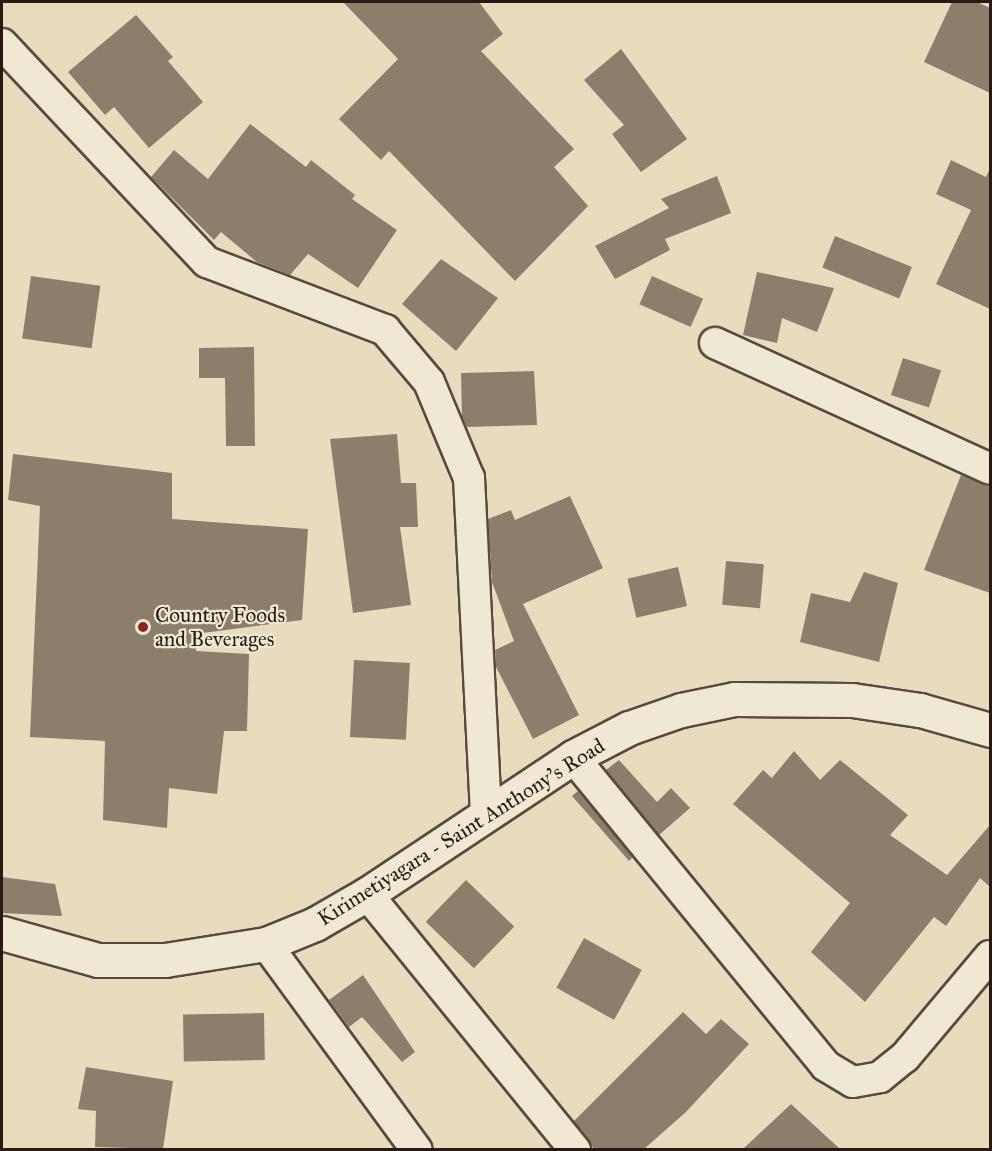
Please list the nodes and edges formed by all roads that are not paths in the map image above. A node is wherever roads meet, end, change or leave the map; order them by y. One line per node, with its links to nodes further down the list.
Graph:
1 (2, 44): 6 (street)
2 (715, 343): 3 (street)
3 (990, 469)
4 (990, 730): 5 (street, Kirimetiyagara - Saint Anthony's Road)
5 (573, 757): 6 (street, Kirimetiyagara - Saint Anthony's Road); 10 (street)
6 (486, 813): 7 (street, Kirimetiyagara - Saint Anthony's Road)
7 (367, 894): 9 (street, Kirimetiyagara - Saint Anthony's Road); 12 (street)
8 (2, 933): 9 (street, Kirimetiyagara - Saint Anthony's Road)
9 (266, 944): 11 (street)
10 (990, 956)
11 (417, 1149)
12 (575, 1149)

